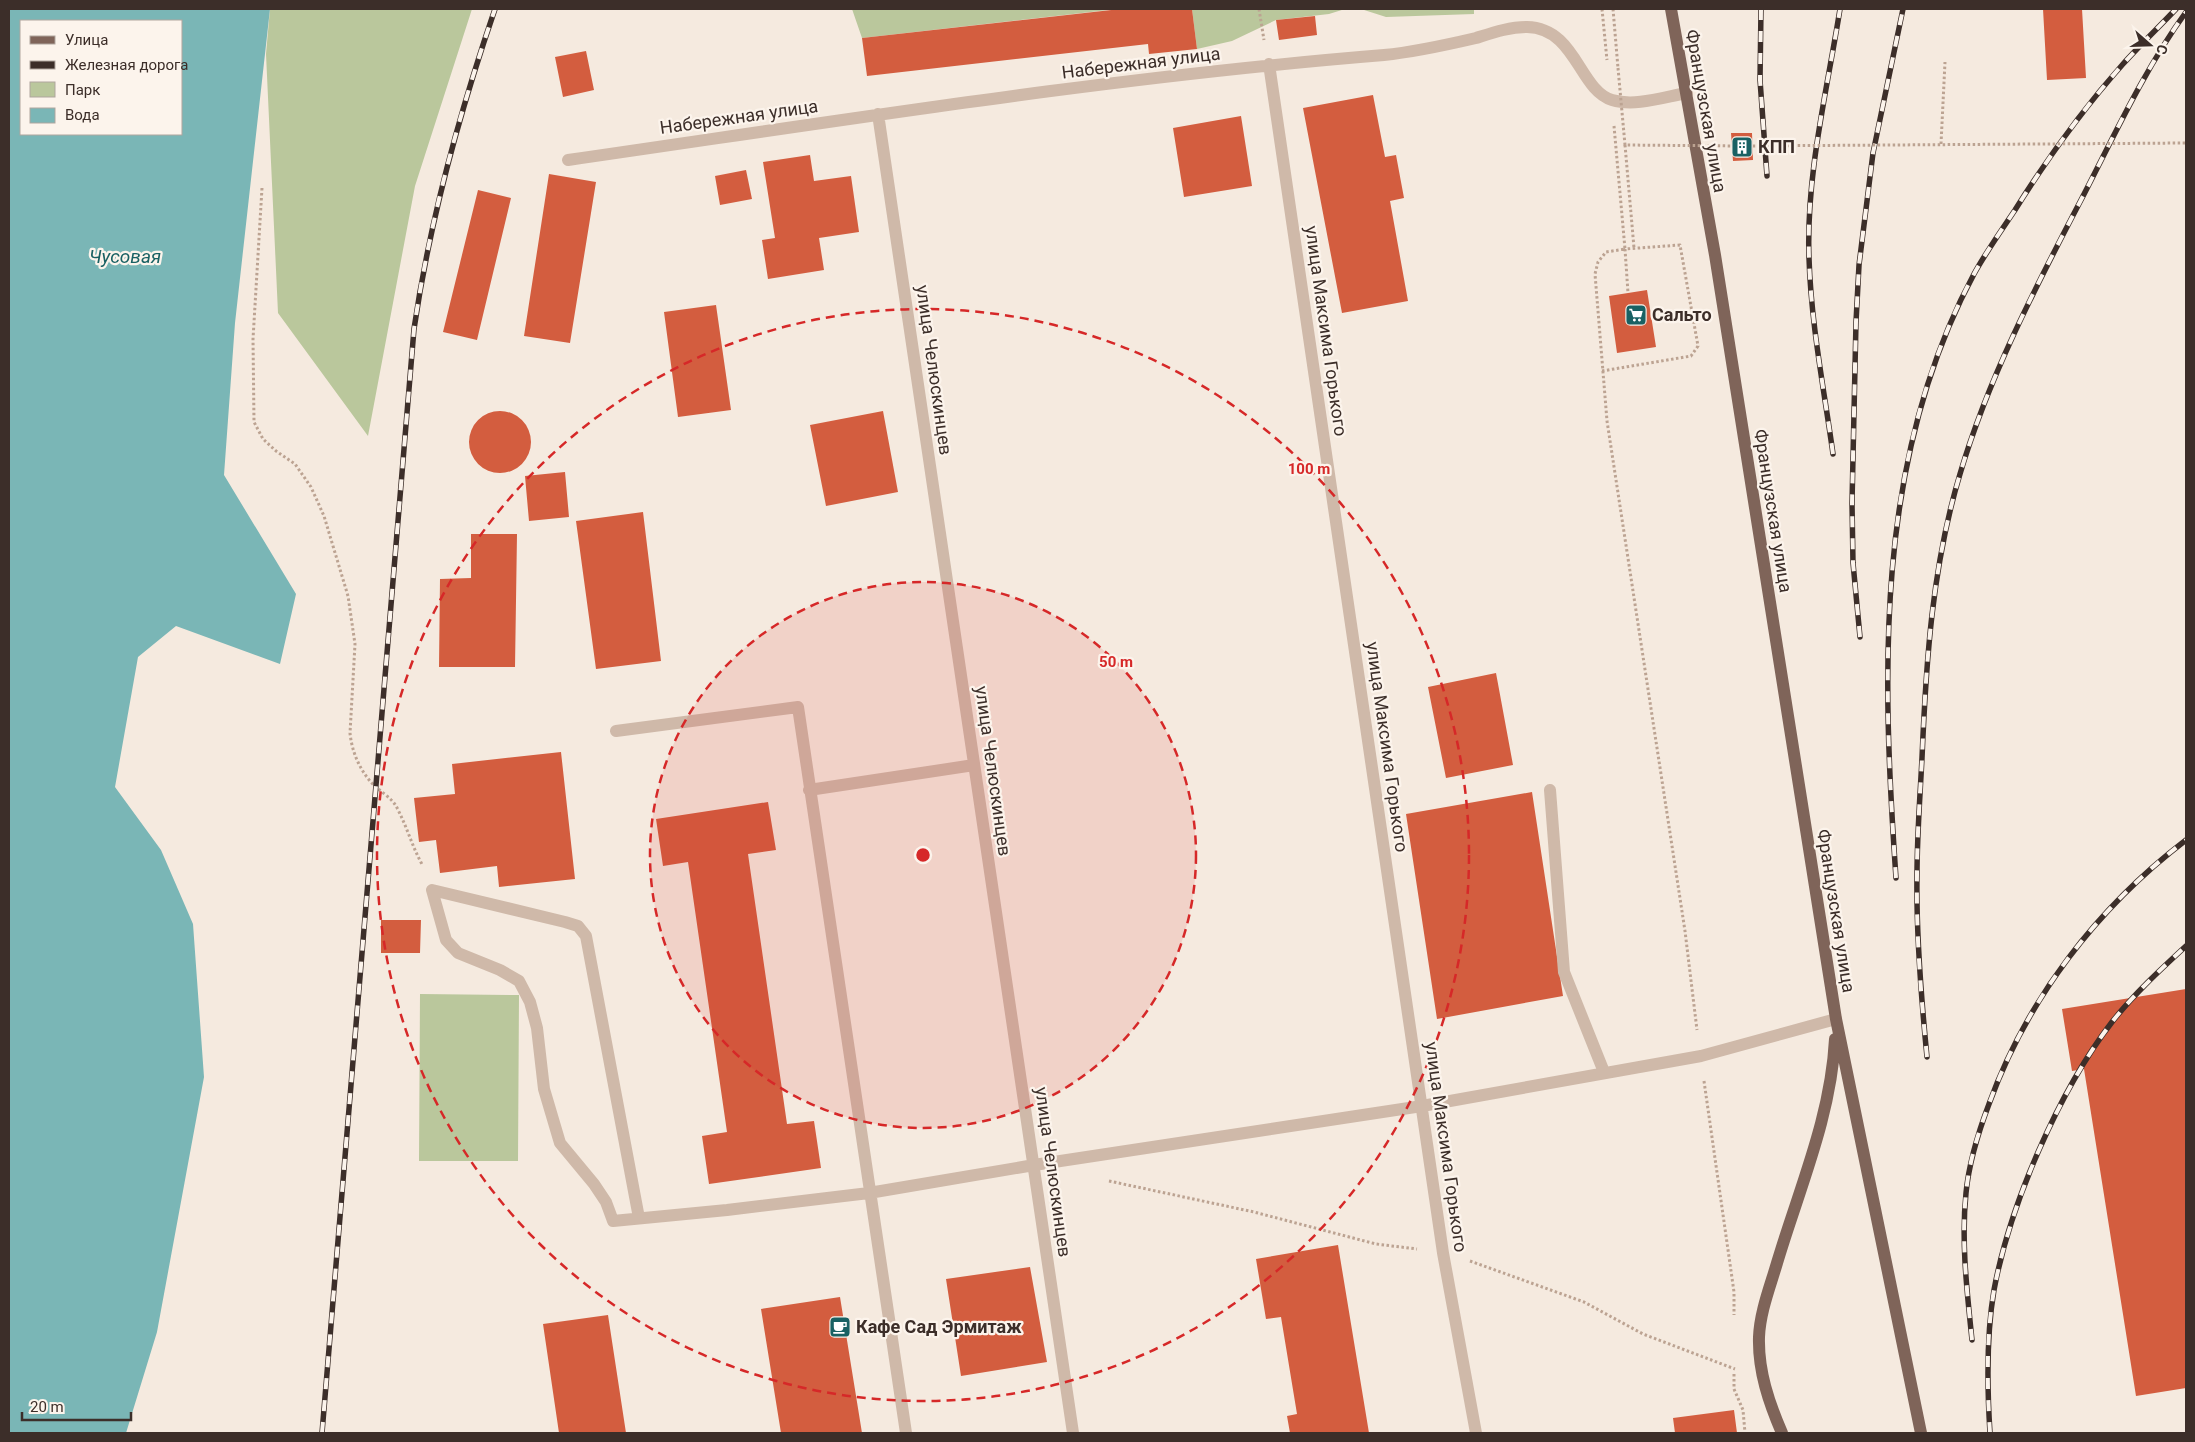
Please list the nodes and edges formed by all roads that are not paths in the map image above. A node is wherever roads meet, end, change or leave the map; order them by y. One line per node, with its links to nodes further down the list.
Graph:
1 (1670, 9): 3 (main road, Французская улица)
2 (1269, 64): 3 (street, Набережная улица); 4 (street, Набережная улица); 12 (street, улица Максима Горького)
3 (1687, 93): 10 (main road, Французская улица)
4 (878, 114): 5 (street, Набережная улица); 7 (street, улица Челюскинцев)
5 (568, 160)
6 (616, 731): 8 (street)
7 (974, 765): 8 (street); 13 (street, улица Челюскинцев)
8 (809, 790): 14 (street)
9 (1550, 790): 11 (street)
10 (1836, 1019): 11 (street); 19 (main road); 20 (main road)
11 (1604, 1072): 12 (street)
12 (1422, 1106): 13 (street); 18 (street, улица Максима Горького)
13 (1034, 1165): 14 (street); 17 (street, улица Челюскинцев)
14 (869, 1193): 15 (street); 16 (street)
15 (639, 1218): 15 (street)
16 (906, 1433)
17 (1074, 1433)
18 (1476, 1433)
19 (1782, 1433)
20 (1921, 1433)

